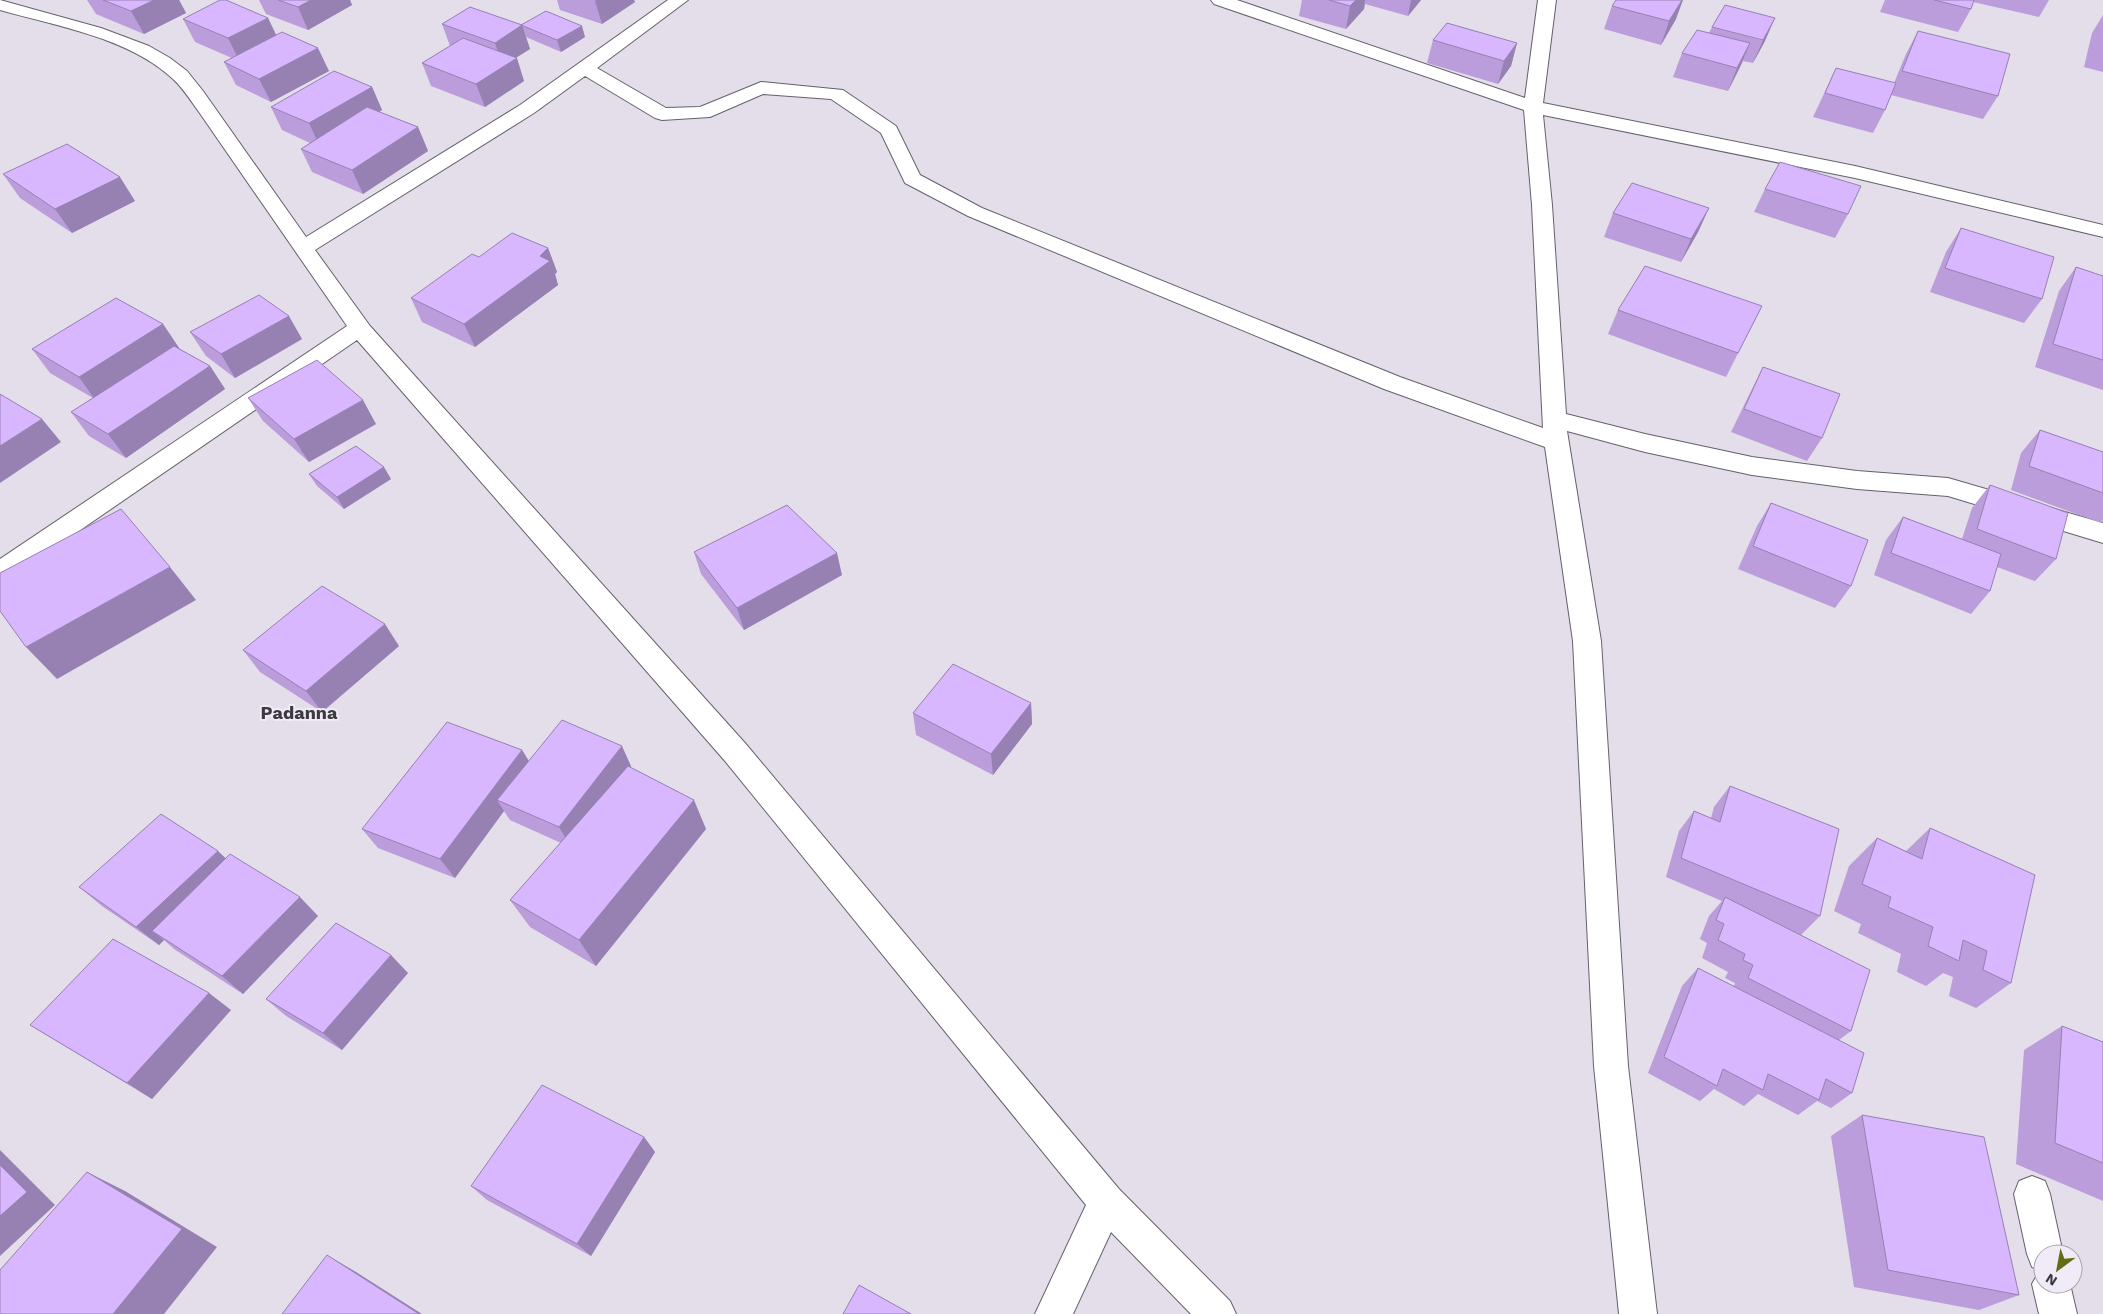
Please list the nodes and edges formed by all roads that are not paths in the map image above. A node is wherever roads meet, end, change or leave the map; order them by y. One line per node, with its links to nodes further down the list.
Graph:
1 (679, 0): 5 (street)
2 (1220, 0): 6 (street)
3 (1547, 0): 6 (street)
4 (0, 5): 8 (street)
5 (584, 68): 8 (street); 10 (street)
6 (1533, 107): 7 (street); 10 (street)
7 (2103, 231)
8 (303, 248): 9 (street)
9 (360, 328): 12 (street); 14 (street)
10 (1555, 431): 11 (street); 19 (street)
11 (2103, 533)
12 (0, 572)
13 (2032, 1194): 15 (street)
14 (1106, 1202): 17 (street); 18 (street)
15 (2043, 1244)
16 (2053, 1294): 20 (street)
17 (1054, 1314)
18 (1217, 1314)
19 (1638, 1314)
20 (2058, 1314)

